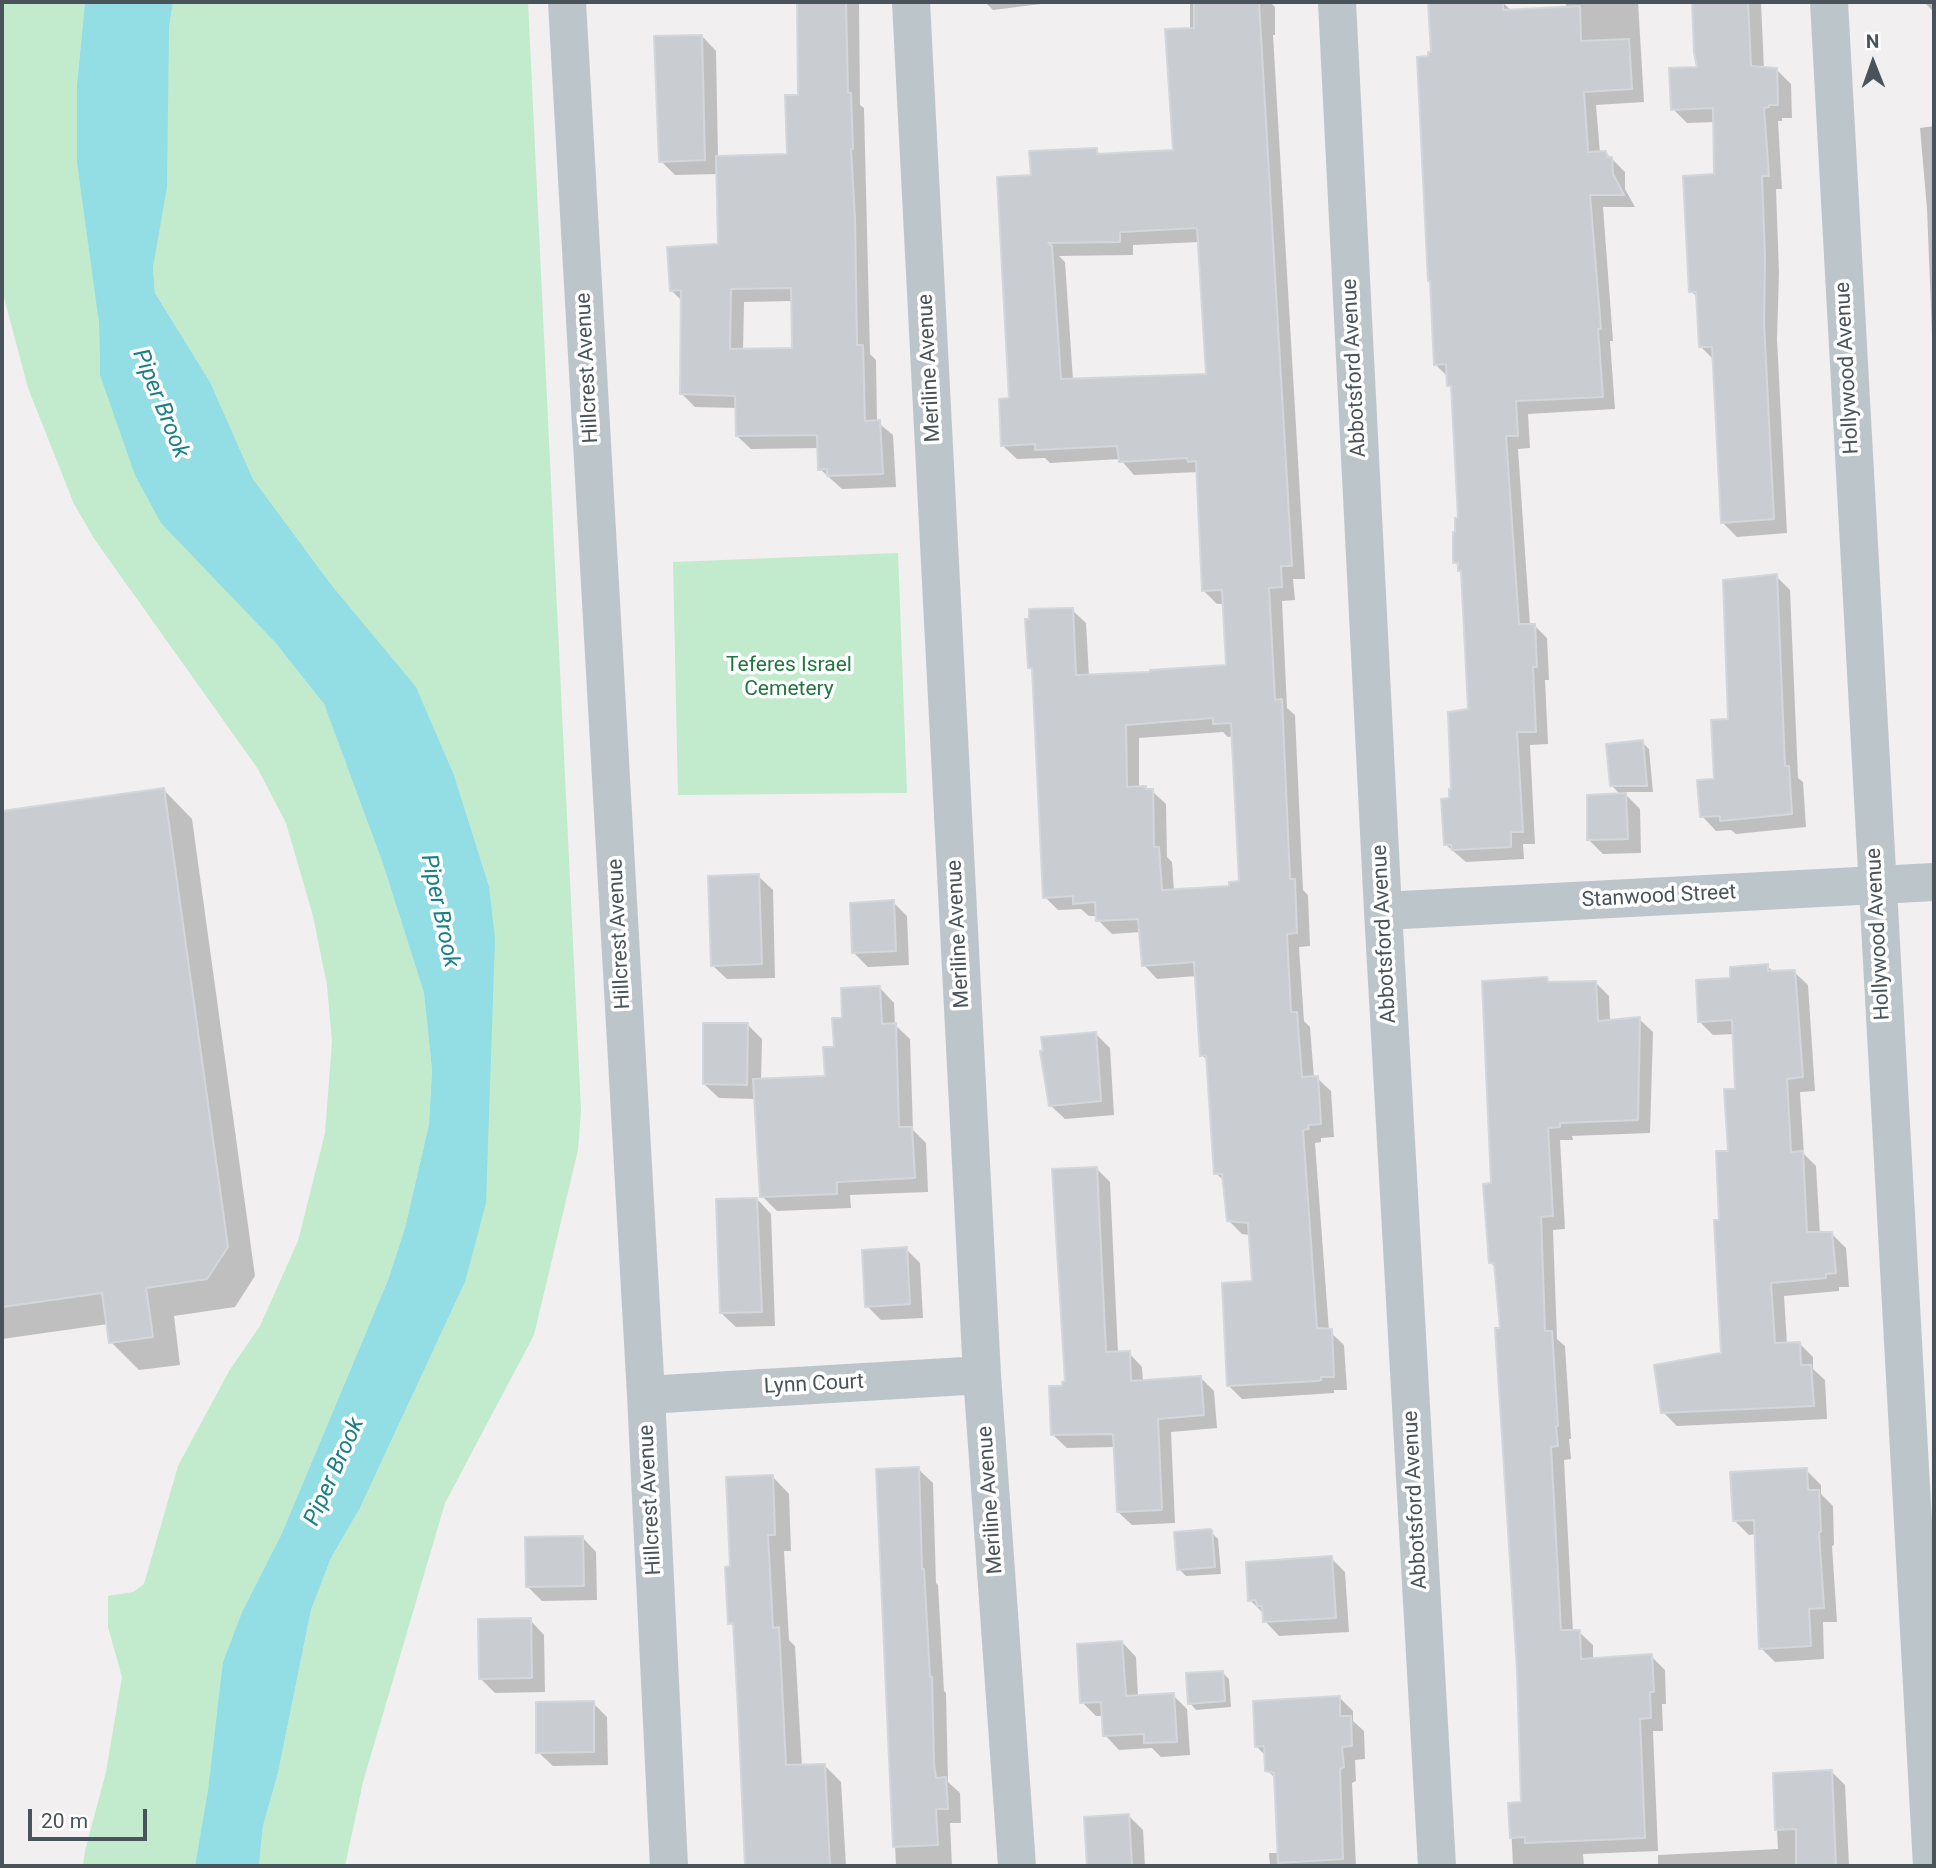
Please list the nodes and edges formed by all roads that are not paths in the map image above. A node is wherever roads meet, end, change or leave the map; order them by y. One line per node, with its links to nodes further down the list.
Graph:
1 (567, 2): 9 (street, Hillcrest Avenue)
2 (911, 2): 8 (street, Meriline Avenue)
3 (1337, 2): 7 (street, Abbotsford Avenue)
4 (1829, 2): 6 (street, Hollywood Avenue)
5 (1934, 882): 6 (street, Stanwood Street)
6 (1876, 885): 7 (street, Stanwood Street); 13 (street, Hollywood Avenue)
7 (1383, 911): 12 (street, Abbotsford Avenue)
8 (982, 1375): 9 (street, Lynn Court); 11 (street, Meriline Avenue)
9 (646, 1395): 10 (street, Hillcrest Avenue)
10 (669, 1866)
11 (1017, 1866)
12 (1437, 1866)
13 (1932, 1866)

